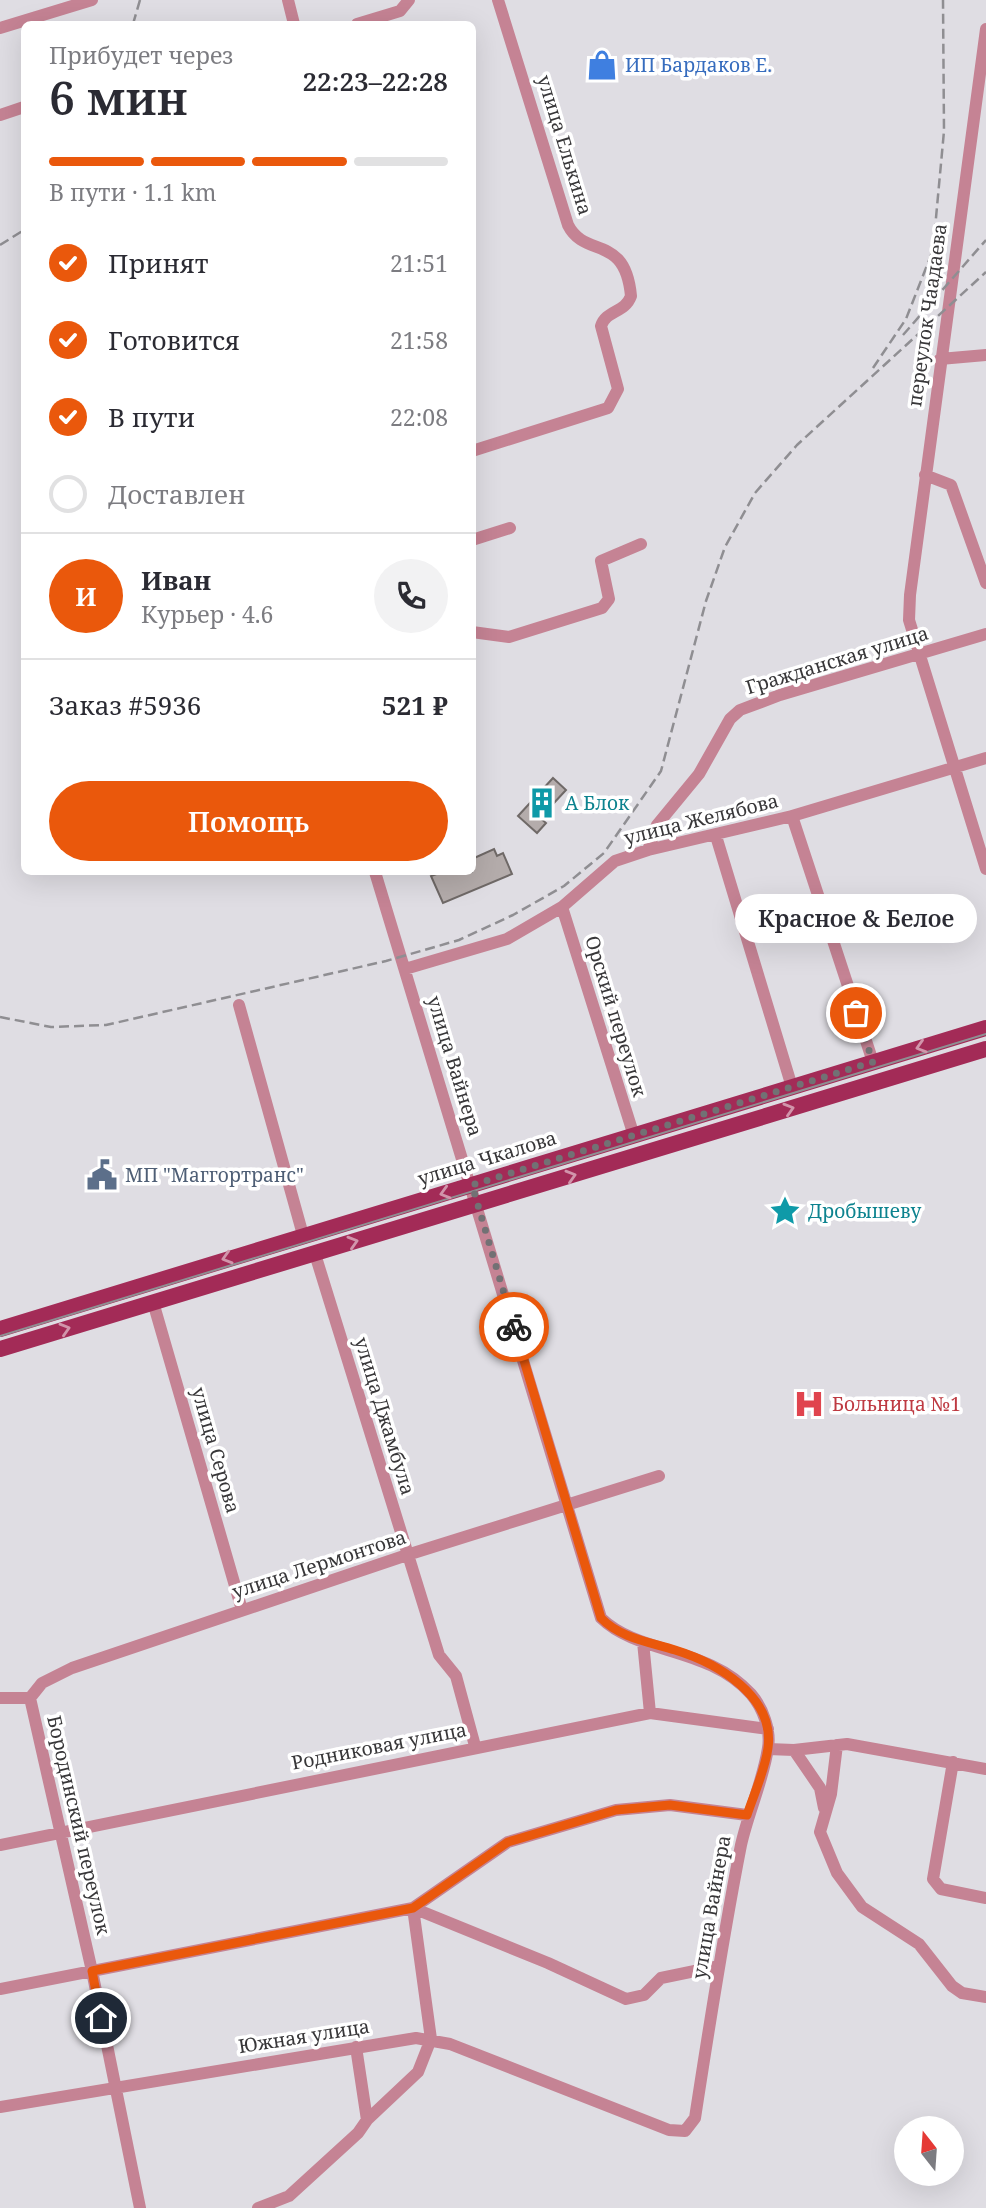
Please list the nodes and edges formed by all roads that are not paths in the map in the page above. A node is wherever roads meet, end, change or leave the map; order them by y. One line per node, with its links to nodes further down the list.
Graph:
1 (92, 0): 5 (street)
2 (288, 0): 6 (street)
3 (409, 0): 7 (street)
4 (498, 0): 15 (street, улица Елькина)
5 (23, 21)
6 (293, 21)
7 (367, 21)
8 (21, 22): 9 (street)
9 (0, 28)
10 (986, 29): 14 (street, переулок Чаадаева)
11 (21, 108): 12 (street)
12 (0, 115)
13 (986, 355): 14 (street)
14 (940, 359): 16 (street, переулок Чаадаева)
15 (476, 450)
16 (925, 475): 20 (street); 23 (street, переулок Чаадаева)
17 (509, 528): 18 (street)
18 (476, 539)
19 (641, 544): 21 (street)
20 (986, 583)
21 (476, 633)
22 (986, 634): 23 (street, Гражданская улица)
23 (918, 655): 25 (street, переулок Чаадаева); 28 (street, Гражданская улица)
24 (986, 758): 25 (street, улица Желябова)
25 (954, 768): 26 (street, улица Желябова); 29 (street, переулок Чаадаева)
26 (792, 816): 27 (street, улица Желябова); 36 (street)
27 (716, 836): 28 (street, улица Желябова); 37 (street)
28 (648, 849): 31 (street, улица Желябова)
29 (986, 869)
30 (376, 875): 32 (street, улица Вайнера)
31 (562, 907): 32 (street, улица Желябова); 38 (street, Орский переулок)
32 (405, 969): 39 (street, улица Вайнера)
33 (239, 1005): 41 (street)
34 (986, 1028): 36 (main road, улица Чкалова, one-way to 36)
35 (986, 1049): 40 (main road, one-way to 35)
36 (873, 1062): 37 (main road, улица Чкалова)
37 (792, 1087): 38 (main road, улица Чкалова)
38 (634, 1136): 39 (main road, улица Чкалова)
39 (472, 1185): 40 (street, улица Вайнера); 41 (main road, улица Чкалова, one-way to 41)
40 (477, 1205): 42 (main road, one-way to 40); 47 (street, улица Вайнера)
41 (303, 1234): 44 (main road, улица Чкалова, one-way to 44)
42 (315, 1254): 43 (main road); 48 (street, улица Джамбула)
43 (153, 1302): 45 (main road, one-way to 43); 49 (street, улица Серова)
44 (0, 1329)
45 (0, 1349)
46 (659, 1476): 47 (street, улица Лермонтова)
47 (568, 1505): 48 (street, улица Лермонтова); 50 (street, улица Вайнера)
48 (407, 1555): 49 (street, улица Лермонтова); 56 (street, улица Джамбула)
49 (242, 1610): 52 (street, улица Лермонтова)
50 (643, 1642): 53 (street); 54 (street, улица Вайнера)
51 (0, 1698): 52 (street)
52 (30, 1698): 63 (street, Бородинский переулок)
53 (650, 1713): 54 (street, Родниковая улица); 56 (street, Родниковая улица)
54 (768, 1729): 57 (street, улица Вайнера)
55 (837, 1745): 58 (street); 59 (street); 61 (street)
56 (475, 1746): 63 (street, Родниковая улица)
57 (768, 1749): 58 (street); 62 (street, улица Вайнера)
58 (794, 1751): 61 (street)
59 (953, 1762): 60 (street); 65 (street)
60 (986, 1769)
61 (825, 1811): 70 (street)
62 (747, 1815): 66 (street); 67 (street, улица Вайнера)
63 (60, 1830): 64 (street, Родниковая улица); 68 (street, Бородинский переулок)
64 (0, 1845)
65 (986, 1898)
66 (413, 1908): 67 (street); 68 (street); 71 (street)
67 (719, 1966): 75 (street, улица Вайнера)
68 (92, 1971): 69 (street); 73 (street, Бородинский переулок)
69 (0, 1989)
70 (986, 1997)
71 (430, 2039): 72 (street, Южная улица); 75 (street, Южная улица); 76 (street)
72 (356, 2048): 73 (street, Южная улица); 76 (street)
73 (114, 2087): 74 (street, Южная улица); 77 (street, Бородинский переулок)
74 (0, 2107)
75 (695, 2118)
76 (367, 2120): 78 (street)
77 (140, 2208)
78 (258, 2208)

